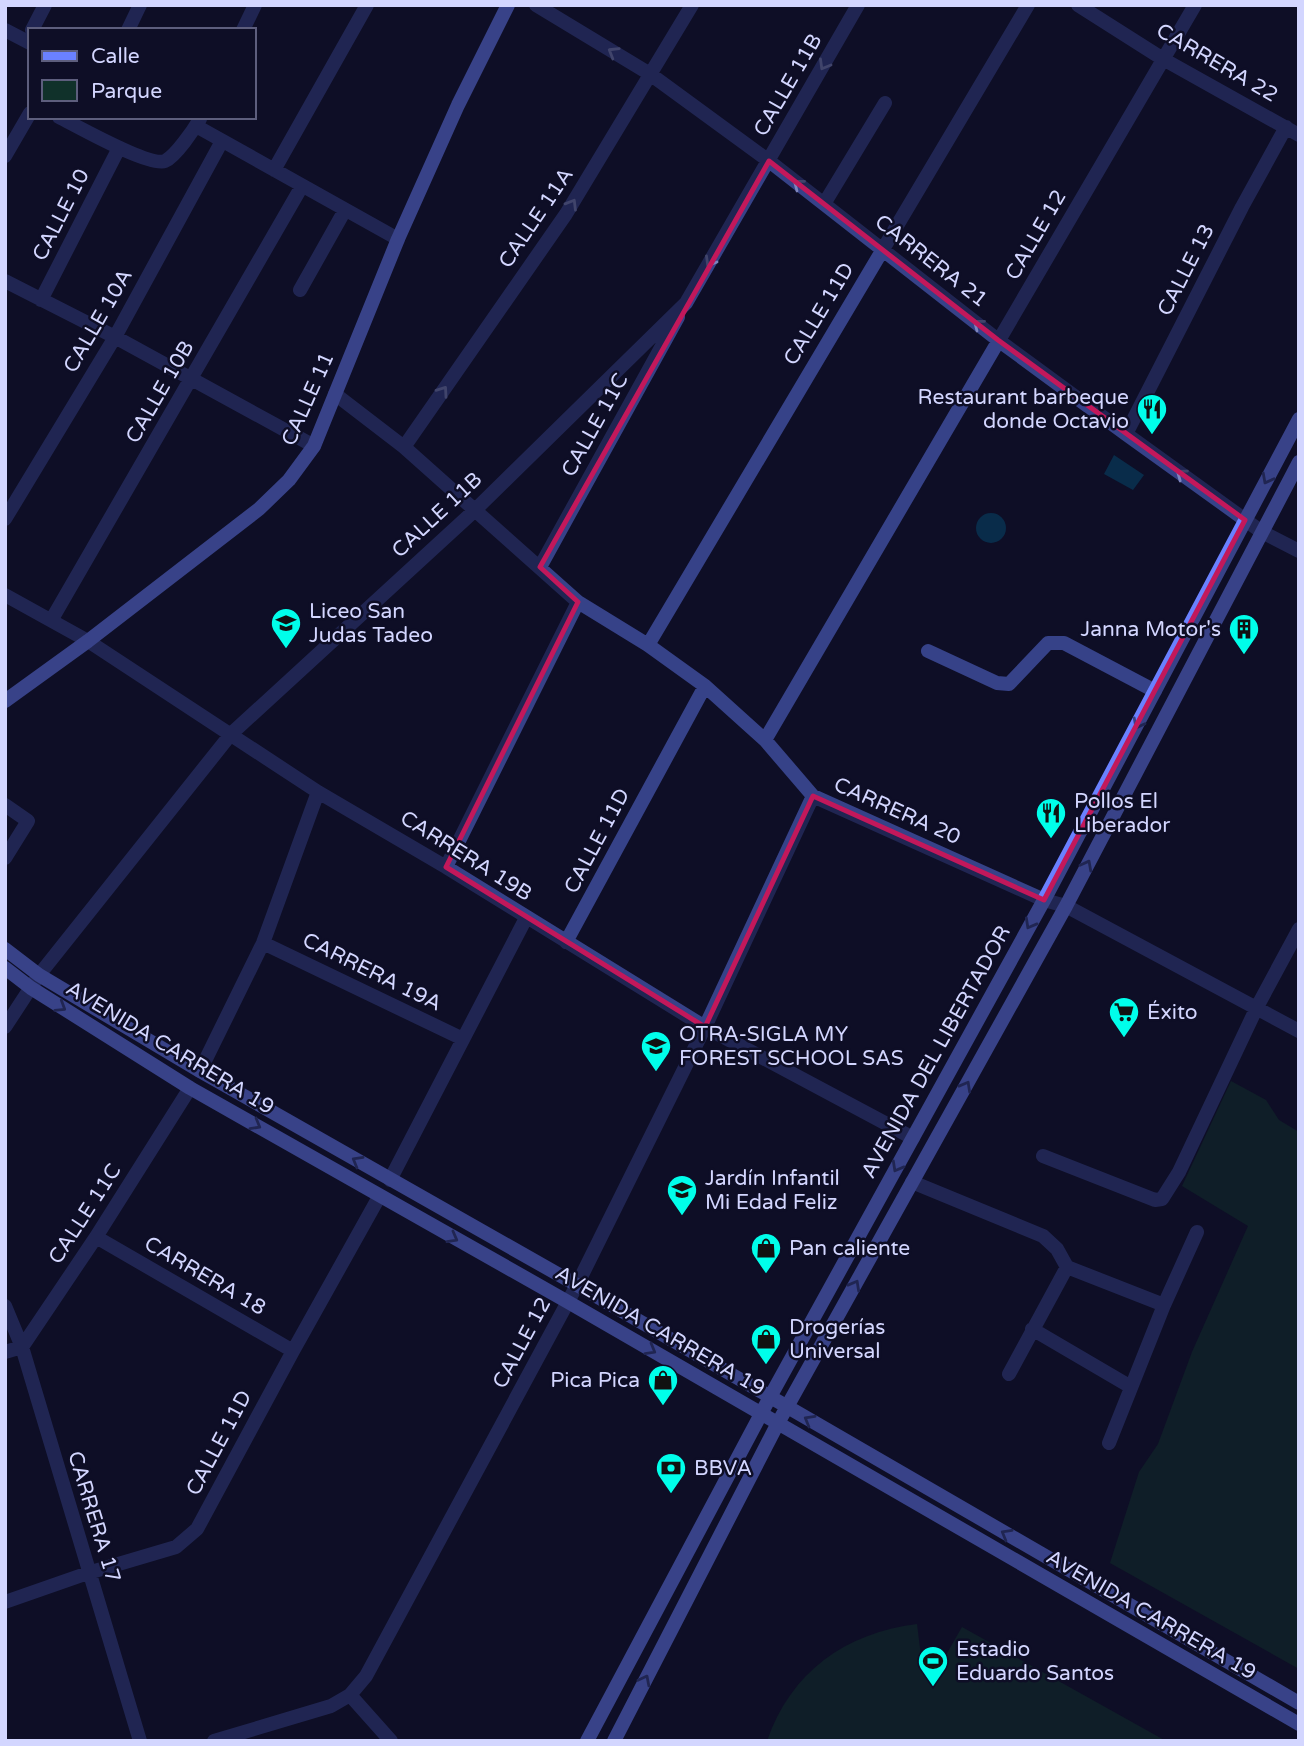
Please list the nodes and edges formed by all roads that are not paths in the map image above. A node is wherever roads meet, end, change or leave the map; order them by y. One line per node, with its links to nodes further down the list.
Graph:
1 (46, 5): 12 (street)
2 (140, 5): 13 (street)
3 (255, 5): 14 (street)
4 (367, 5): 28 (street)
5 (508, 5): 32 (main road, CALLE 11)
6 (536, 5): 18 (street, CARRERA 21, one-way to 6)
7 (692, 5): 18 (street, CALLE 11A)
8 (858, 5): 27 (street, CALLE 11B, one-way to 27)
9 (1028, 5): 33 (street, CALLE 11D)
10 (1079, 5): 17 (street, CARRERA 22)
11 (1195, 5): 17 (street, CALLE 12)
12 (34, 28)
13 (129, 28)
14 (244, 28)
15 (5, 30): 16 (street)
16 (28, 37)
17 (1163, 59): 23 (street, CARRERA 22); 39 (street, CALLE 12)
18 (650, 74): 27 (street, CARRERA 21); 45 (street, CALLE 11A, one-way to 18)
19 (885, 103): 30 (street)
20 (28, 116): 26 (street)
21 (63, 119): 25 (street)
22 (198, 122): 24 (street); 25 (street)
23 (1293, 131): 43 (street, CALLE 13)
24 (222, 141): 28 (street); 38 (street, CALLE 10A)
25 (119, 148): 36 (street, CALLE 10)
26 (5, 156)
27 (769, 161): 30 (street, CARRERA 21, one-way to 27); 37 (street, CALLE 11B, one-way to 37)
28 (274, 170): 29 (street)
29 (302, 186): 31 (street); 40 (street, CALLE 10B)
30 (824, 204): 33 (street, CARRERA 21)
31 (345, 209): 32 (street); 35 (street)
32 (398, 239): 41 (main road, CALLE 11)
33 (882, 249): 39 (street, CARRERA 21, one-way to 33); 57 (street, CALLE 11D)
34 (5, 281): 36 (street)
35 (300, 290)
36 (41, 300): 38 (street)
37 (686, 303): 47 (street, CALLE 11B); 52 (street, CALLE 11C)
38 (115, 337): 40 (street); 48 (street, CALLE 10A)
39 (998, 340): 43 (street, CARRERA 21); 63 (street, CALLE 12)
40 (192, 379): 44 (street); 55 (street, CALLE 10B)
41 (335, 394): 44 (main road, CALLE 11); 45 (street, CARRERA 20)
42 (1299, 419): 49 (main road, AVENIDA DEL LIBERTADOR, one-way to 49)
43 (1126, 434): 49 (street, CARRERA 21, one-way to 43)
44 (314, 446): 56 (main road, CALLE 11)
45 (404, 447): 47 (street, CARRERA 20)
46 (1299, 462): 50 (main road, AVENIDA DEL LIBERTADOR)
47 (474, 511): 52 (street, CARRERA 20); 62 (street, CALLE 11B)
48 (5, 519)
49 (1245, 520): 50 (street, CARRERA 21); 60 (main road, AVENIDA DEL LIBERTADOR)
50 (1262, 532): 51 (street, CARRERA 21); 70 (main road, AVENIDA DEL LIBERTADOR, one-way to 50)
51 (1299, 551)
52 (540, 567): 54 (street, CARRERA 20)
53 (5, 596): 55 (street, CARRERA 19B)
54 (578, 602): 57 (street, CARRERA 20); 68 (street)
55 (52, 619): 56 (street, CARRERA 19B)
56 (88, 641): 61 (main road, CALLE 11); 62 (street, CARRERA 19B)
57 (648, 645): 59 (street, CARRERA 20)
58 (928, 650): 60 (street)
59 (705, 685): 63 (street, CARRERA 20); 73 (street, CALLE 11D)
60 (1155, 691): 69 (main road, AVENIDA DEL LIBERTADOR, one-way to 69)
61 (5, 701)
62 (231, 734): 64 (street, CARRERA 19B); 77 (street, CALLE 11B)
63 (765, 740): 65 (street, CARRERA 20)
64 (318, 792): 68 (street, CARRERA 19B); 74 (street)
65 (813, 796): 69 (street, CARRERA 20); 81 (street, CALLE 12)
66 (5, 806): 67 (street)
67 (5, 858)
68 (446, 867): 71 (street, CARRERA 19B)
69 (1044, 900): 70 (street, CARRERA 20); 86 (main road, AVENIDA DEL LIBERTADOR, one-way to 86)
70 (1066, 906): 79 (street, CARRERA 20); 89 (main road, AVENIDA DEL LIBERTADOR, one-way to 70)
71 (526, 918): 73 (street, CARRERA 19B); 83 (street)
72 (1299, 929): 79 (street)
73 (566, 942): 81 (street, CARRERA 19B)
74 (264, 943): 83 (street, CARRERA 19A); 84 (street)
75 (5, 949): 77 (main road, AVENIDA CARRERA 19)
76 (5, 968): 78 (main road, AVENIDA CARRERA 19)
77 (39, 975): 78 (street, CALLE 11B); 84 (main road, AVENIDA CARRERA 19)
78 (30, 988): 80 (street, CALLE 11B); 85 (main road, AVENIDA CARRERA 19, one-way to 85)
79 (1256, 1007): 82 (street, CARRERA 20); 87 (street)
80 (5, 1027)
81 (705, 1027): 86 (street, CARRERA 19B); 94 (street, CALLE 12)
82 (1299, 1031)
83 (463, 1039): 88 (street)
84 (200, 1072): 88 (main road, AVENIDA CARRERA 19, one-way to 84)
85 (190, 1088): 90 (main road, AVENIDA CARRERA 19, one-way to 90); 92 (street, CALLE 11C)
86 (913, 1138): 104 (main road, AVENIDA DEL LIBERTADOR, one-way to 104)
87 (1043, 1156)
88 (390, 1180): 94 (main road, AVENIDA CARRERA 19)
89 (912, 1182): 93 (street); 105 (main road, AVENIDA DEL LIBERTADOR, one-way to 89)
90 (379, 1196): 95 (main road, AVENIDA CARRERA 19, one-way to 95); 100 (street, CALLE 11D)
91 (1197, 1231): 96 (street)
92 (96, 1237): 99 (street, CALLE 11C); 100 (street, CARRERA 18)
93 (1067, 1267): 96 (street); 98 (street)
94 (577, 1285): 95 (street, CALLE 12); 104 (main road, AVENIDA CARRERA 19)
95 (568, 1302): 106 (main road, AVENIDA CARRERA 19, one-way to 106); 111 (street, CALLE 12)
96 (1164, 1305): 103 (street)
97 (5, 1306): 99 (street, CARRERA 17)
98 (1032, 1329): 102 (street); 103 (street)
99 (22, 1347): 101 (street); 109 (street, CARRERA 17)
100 (293, 1351): 109 (street, CALLE 11D)
101 (5, 1352)
102 (1009, 1374)
103 (1131, 1387): 108 (street)
104 (769, 1397): 105 (main road, AVENIDA CARRERA 19); 106 (main road, AVENIDA DEL LIBERTADOR)
105 (787, 1407): 107 (main road, AVENIDA DEL LIBERTADOR); 112 (main road, AVENIDA CARRERA 19, one-way to 105)
106 (761, 1413): 107 (main road, AVENIDA CARRERA 19); 117 (main road, AVENIDA DEL LIBERTADOR)
107 (778, 1423): 113 (main road, AVENIDA CARRERA 19); 118 (main road, AVENIDA DEL LIBERTADOR, one-way to 107)
108 (1109, 1443)
109 (88, 1573): 110 (street, CALLE 11D); 114 (street, CARRERA 17)
110 (5, 1602)
111 (350, 1695): 115 (street, CALLE 12); 116 (street)
112 (1299, 1703)
113 (1299, 1724)
114 (140, 1741)
115 (214, 1741)
116 (391, 1741)
117 (587, 1741)
118 (614, 1741)

